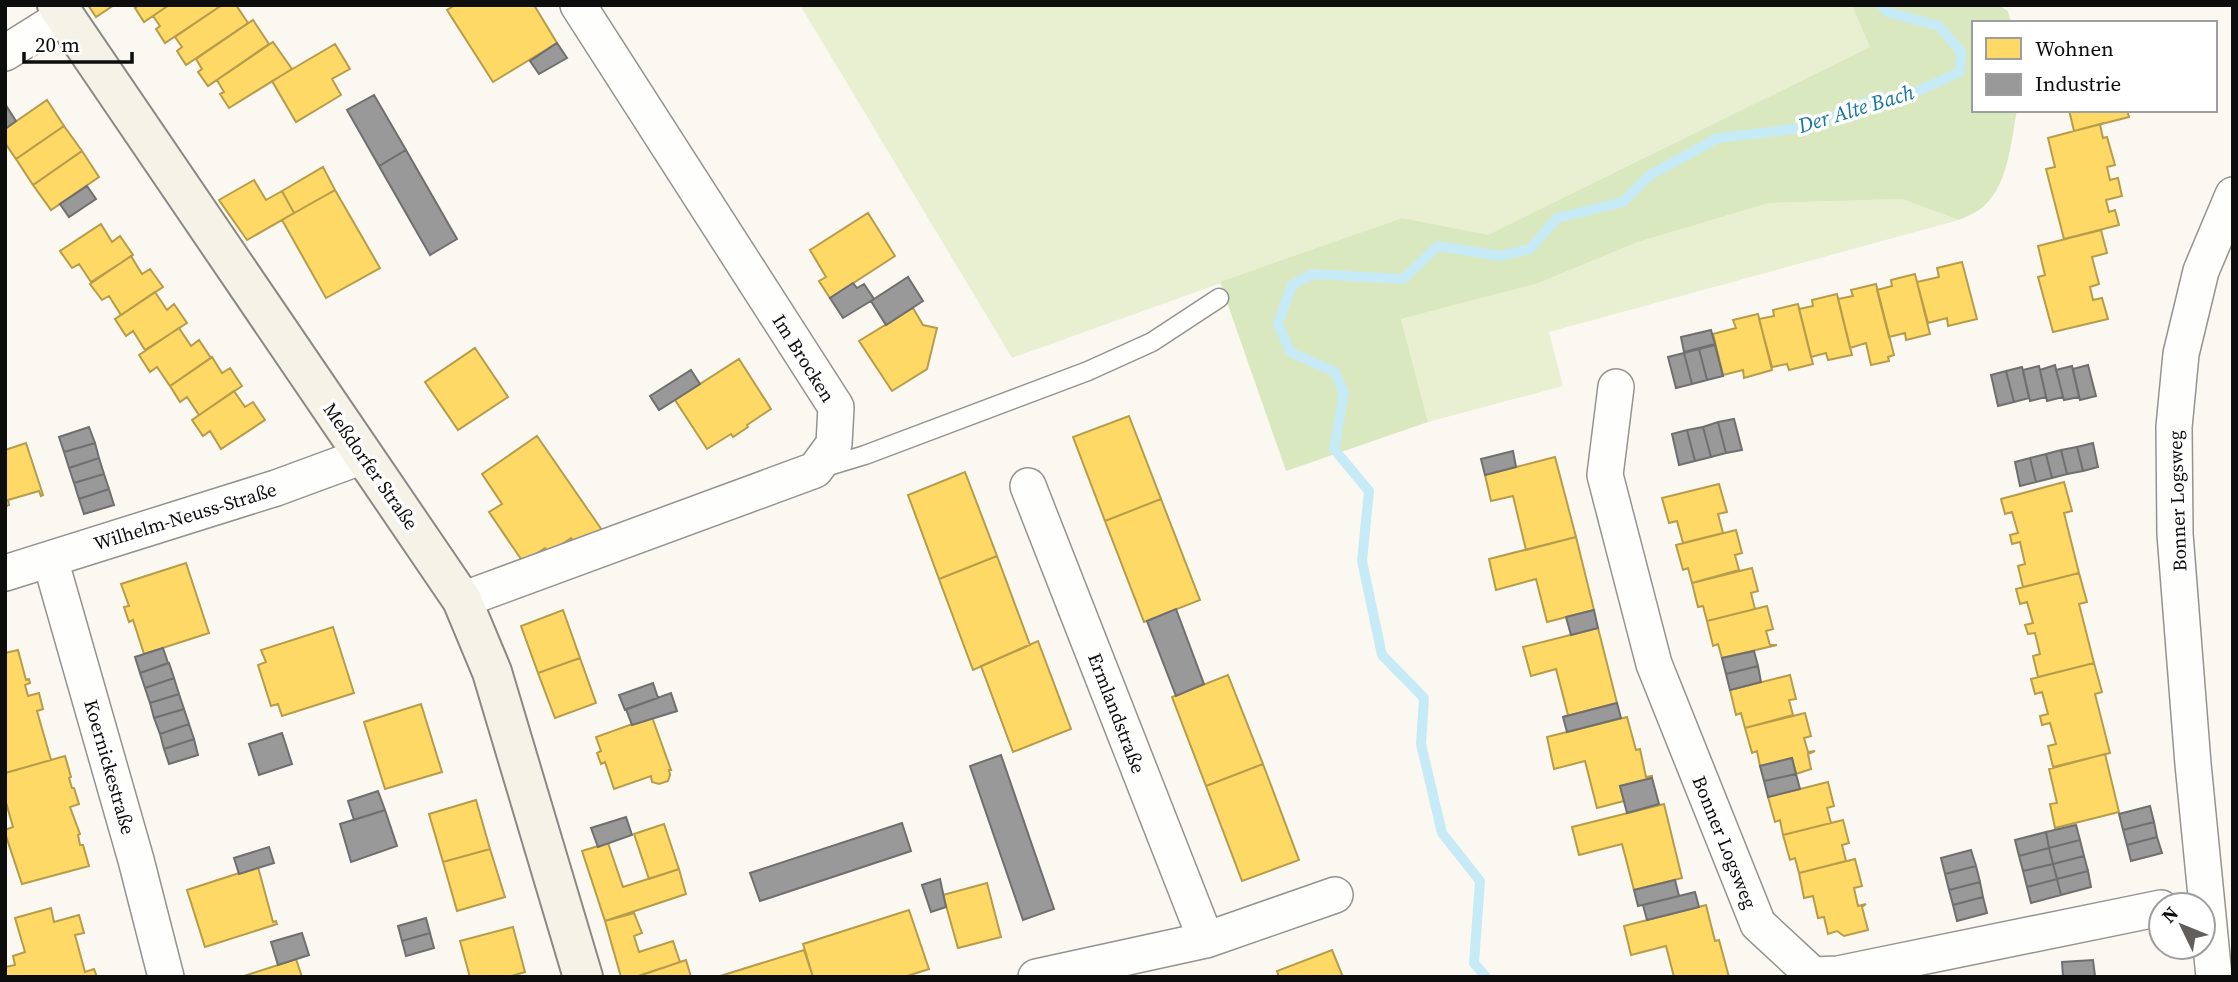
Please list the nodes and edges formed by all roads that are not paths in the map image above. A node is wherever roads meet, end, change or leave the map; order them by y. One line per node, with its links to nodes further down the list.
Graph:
1 (578, 5): 8 (street, Im Brocken)
2 (60, 11): 3 (street); 7 (street, Meßdorfer Straße)
3 (5, 53)
4 (2233, 195): 13 (street, Bonner Logsweg)
5 (1219, 298): 8 (lane)
6 (1616, 387): 15 (street, Bonner Logsweg)
7 (363, 456): 10 (street, Wilhelm-Neuss-Straße); 12 (street, Meßdorfer Straße)
8 (815, 470): 12 (street)
9 (1028, 486): 16 (street, Ermlandstraße)
10 (50, 559): 11 (street, Wilhelm-Neuss-Straße); 17 (street, Koernickestraße)
11 (5, 573)
12 (462, 600): 18 (street, Meßdorfer Straße)
13 (2190, 891)
14 (1335, 895): 16 (street)
15 (2147, 911)
16 (1206, 940): 19 (street)
17 (166, 977)
18 (583, 977)
19 (1036, 977)

